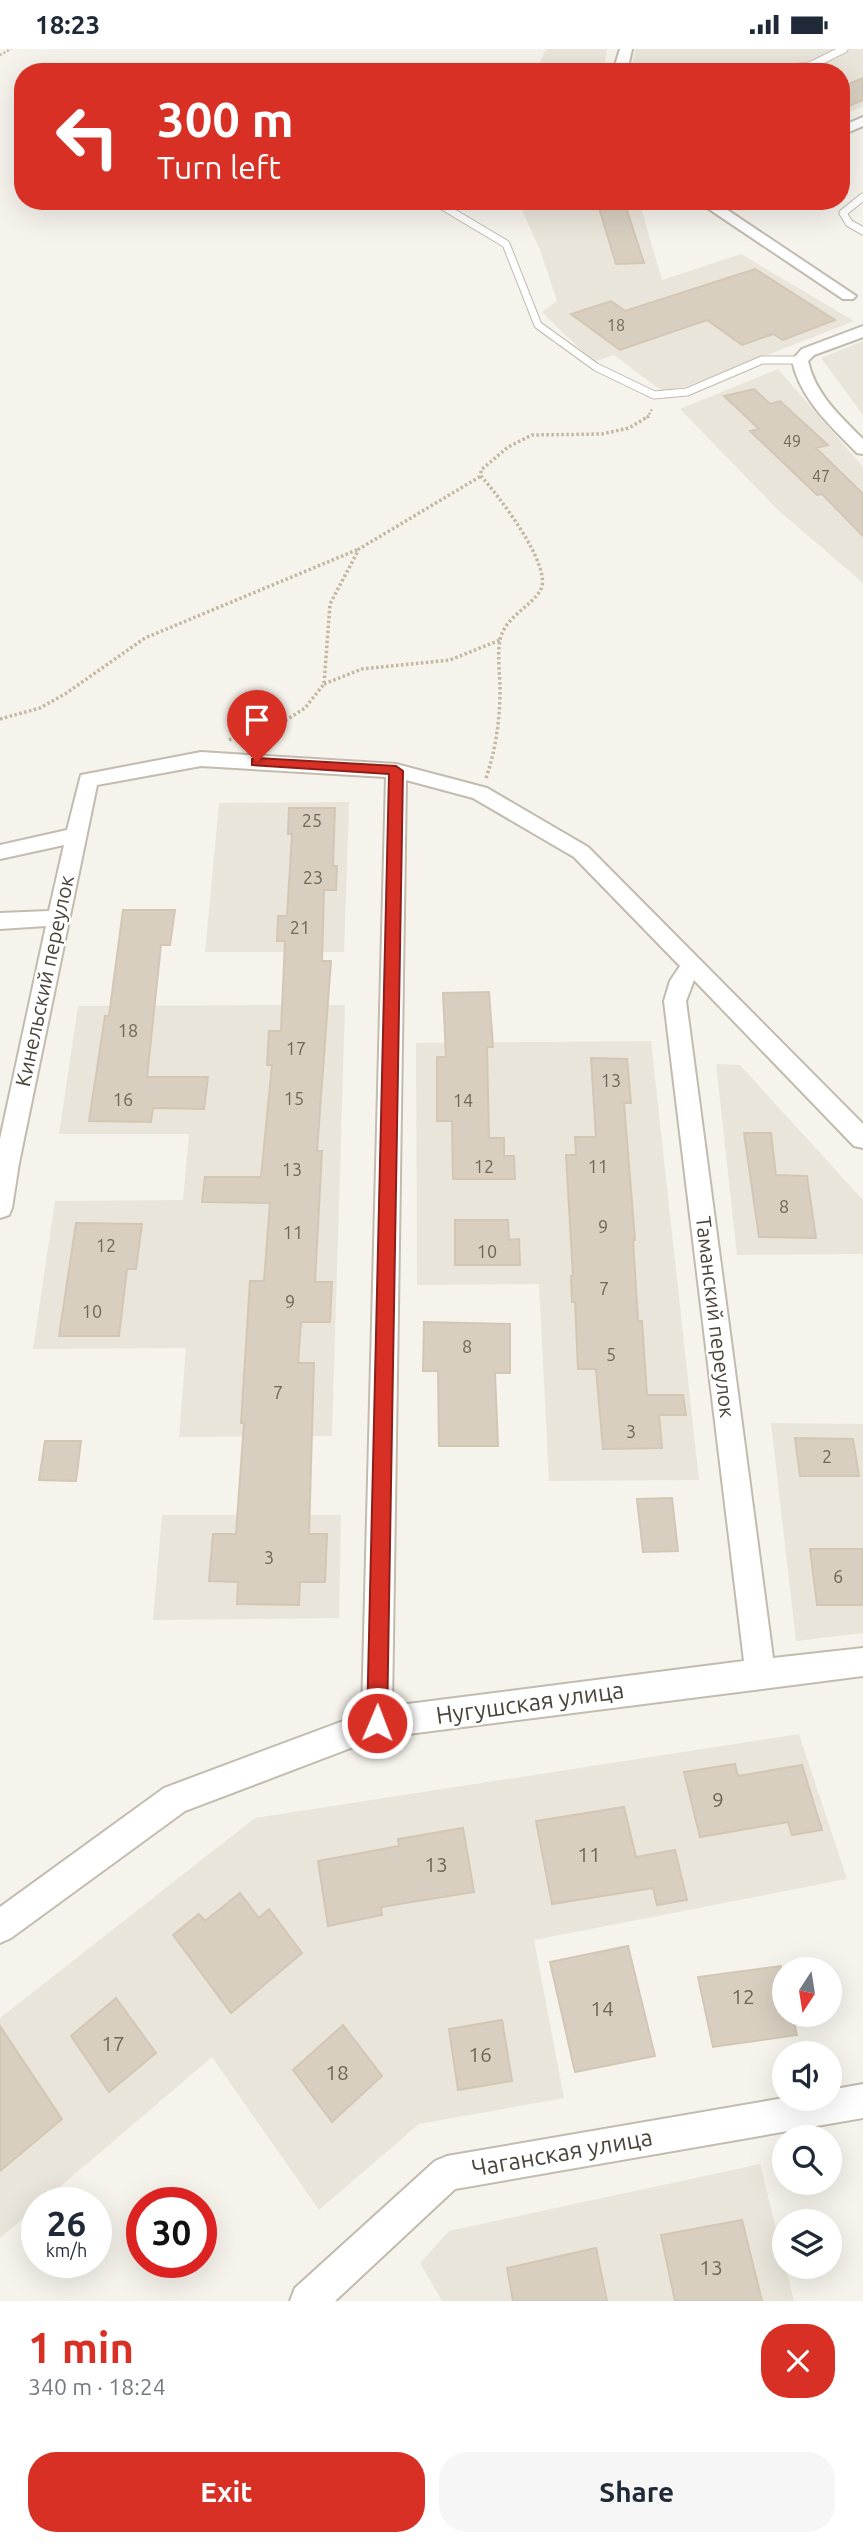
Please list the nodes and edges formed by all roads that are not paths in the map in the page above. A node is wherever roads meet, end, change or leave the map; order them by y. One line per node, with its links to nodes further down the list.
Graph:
1 (844, 49): 2 (lane)
2 (818, 63)
3 (449, 210): 9 (lane)
4 (718, 210): 7 (street)
5 (847, 210): 6 (lane)
6 (863, 231)
7 (848, 296)
8 (863, 331): 9 (street)
9 (804, 356): 10 (street)
10 (863, 449)
11 (396, 771): 12 (street, Кинельский переулок); 16 (street); 21 (street)
12 (74, 836): 13 (street); 14 (street, Кинельский переулок)
13 (0, 852)
14 (60, 918): 15 (street); 18 (street, Кинельский переулок)
15 (0, 921)
16 (692, 966): 17 (street); 20 (street, Таманский переулок)
17 (863, 1139)
18 (0, 1208)
19 (863, 1662): 20 (street, Нугушская улица)
20 (760, 1673): 21 (street, Нугушская улица)
21 (377, 1723): 22 (street, Нугушская улица)
22 (0, 1927)
23 (863, 2101): 24 (street, Чаганская улица)
24 (308, 2301)

